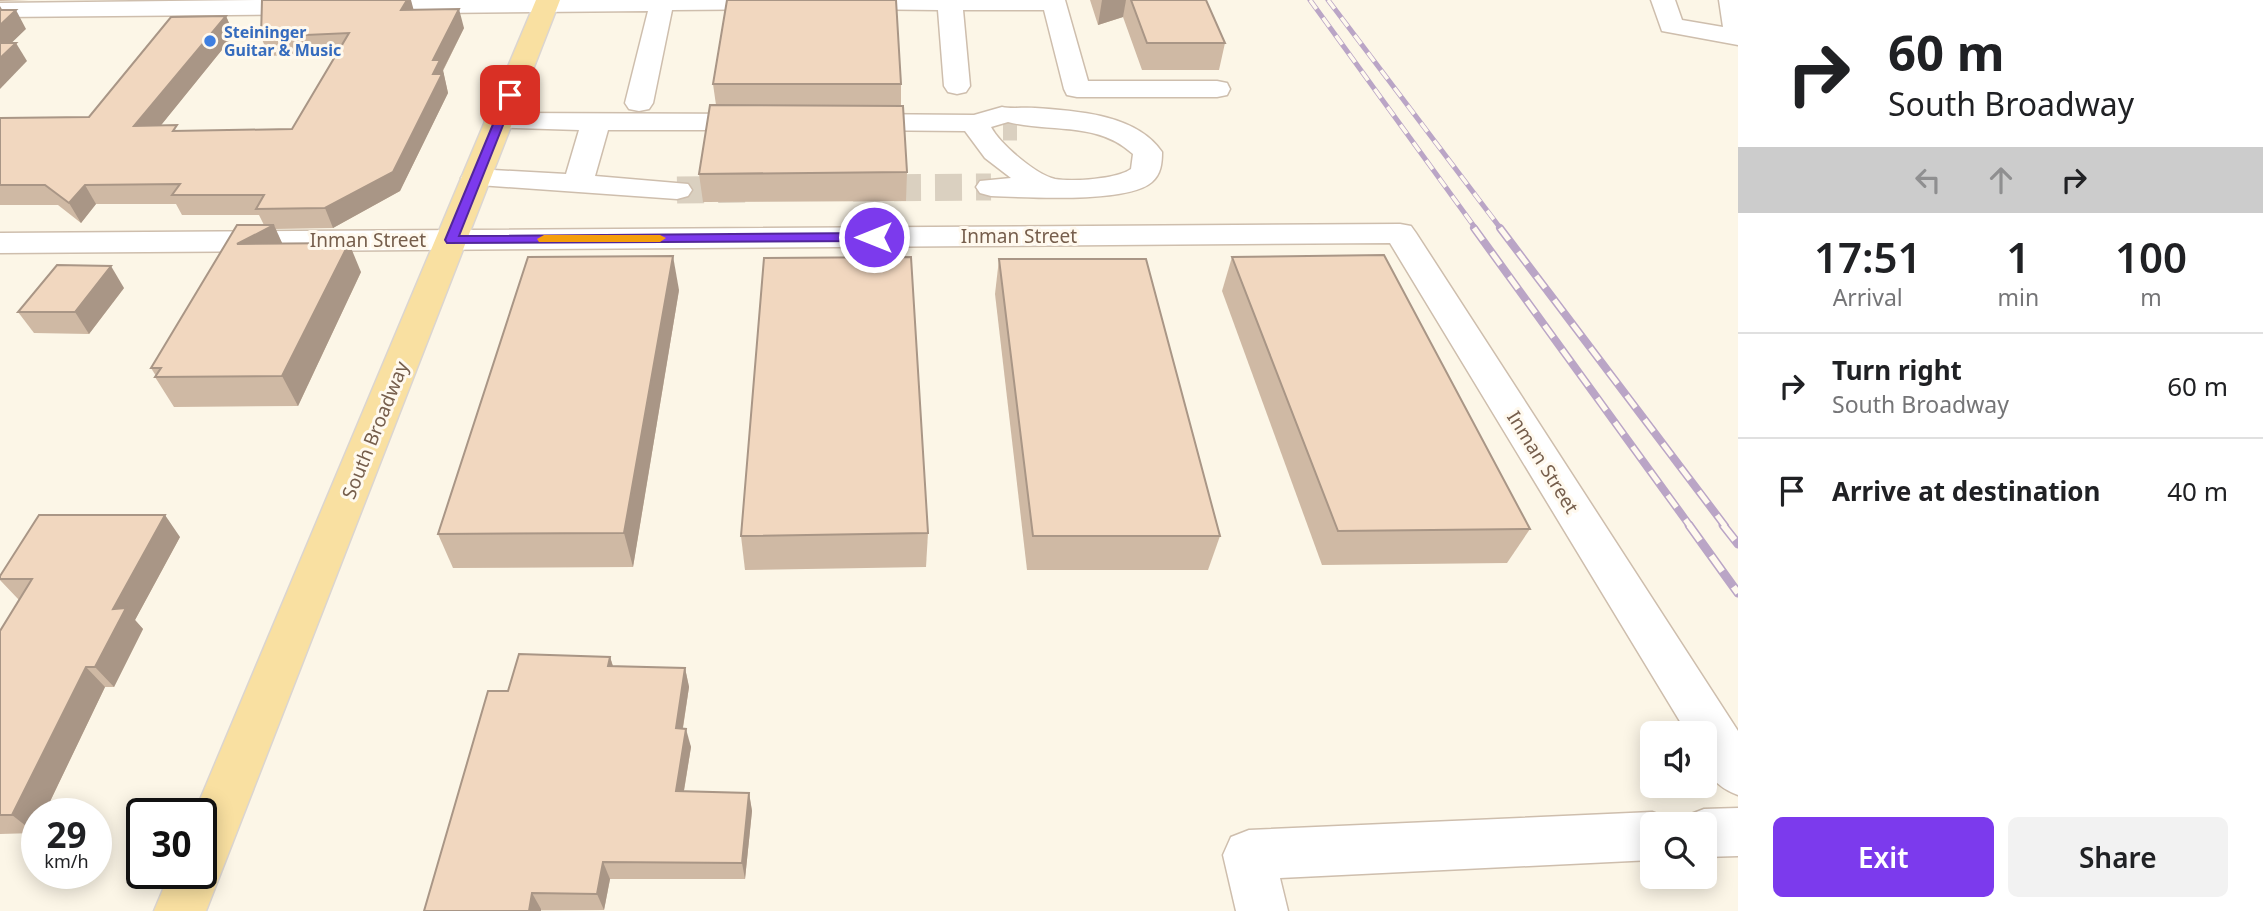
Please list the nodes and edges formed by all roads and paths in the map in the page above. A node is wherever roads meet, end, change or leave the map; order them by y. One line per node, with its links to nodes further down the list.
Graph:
1 (1662, 0): 10 (street)
2 (1731, 0): 10 (street)
3 (746, 1): 4 (street); 7 (street)
4 (885, 1): 8 (street)
5 (1054, 1): 8 (street); 12 (street)
6 (547, 2): 7 (street); 9 (street); 14 (main road, South Broadway)
7 (662, 2): 13 (street)
8 (950, 3): 11 (street)
9 (0, 10)
10 (1738, 37)
11 (957, 86)
12 (1217, 89)
13 (639, 103)
14 (499, 121): 15 (street); 19 (main road, South Broadway)
15 (596, 122): 17 (street); 20 (street)
16 (999, 124): 18 (street); 21 (street); 21 (street)
17 (781, 128)
18 (828, 128)
19 (476, 178): 20 (street); 24 (main road, South Broadway)
20 (579, 184): 23 (street)
21 (1044, 186): 22 (street)
22 (991, 187)
23 (677, 190)
24 (451, 240): 25 (street, Inman Street); 26 (street, Inman Street); 27 (main road, South Broadway)
25 (0, 243)
26 (1738, 773)
27 (217, 819)
28 (1738, 832): 29 (street)
29 (1717, 833)
30 (1640, 837): 33 (street)
31 (189, 889): 32 (main road)
32 (180, 911)
33 (1262, 911)

